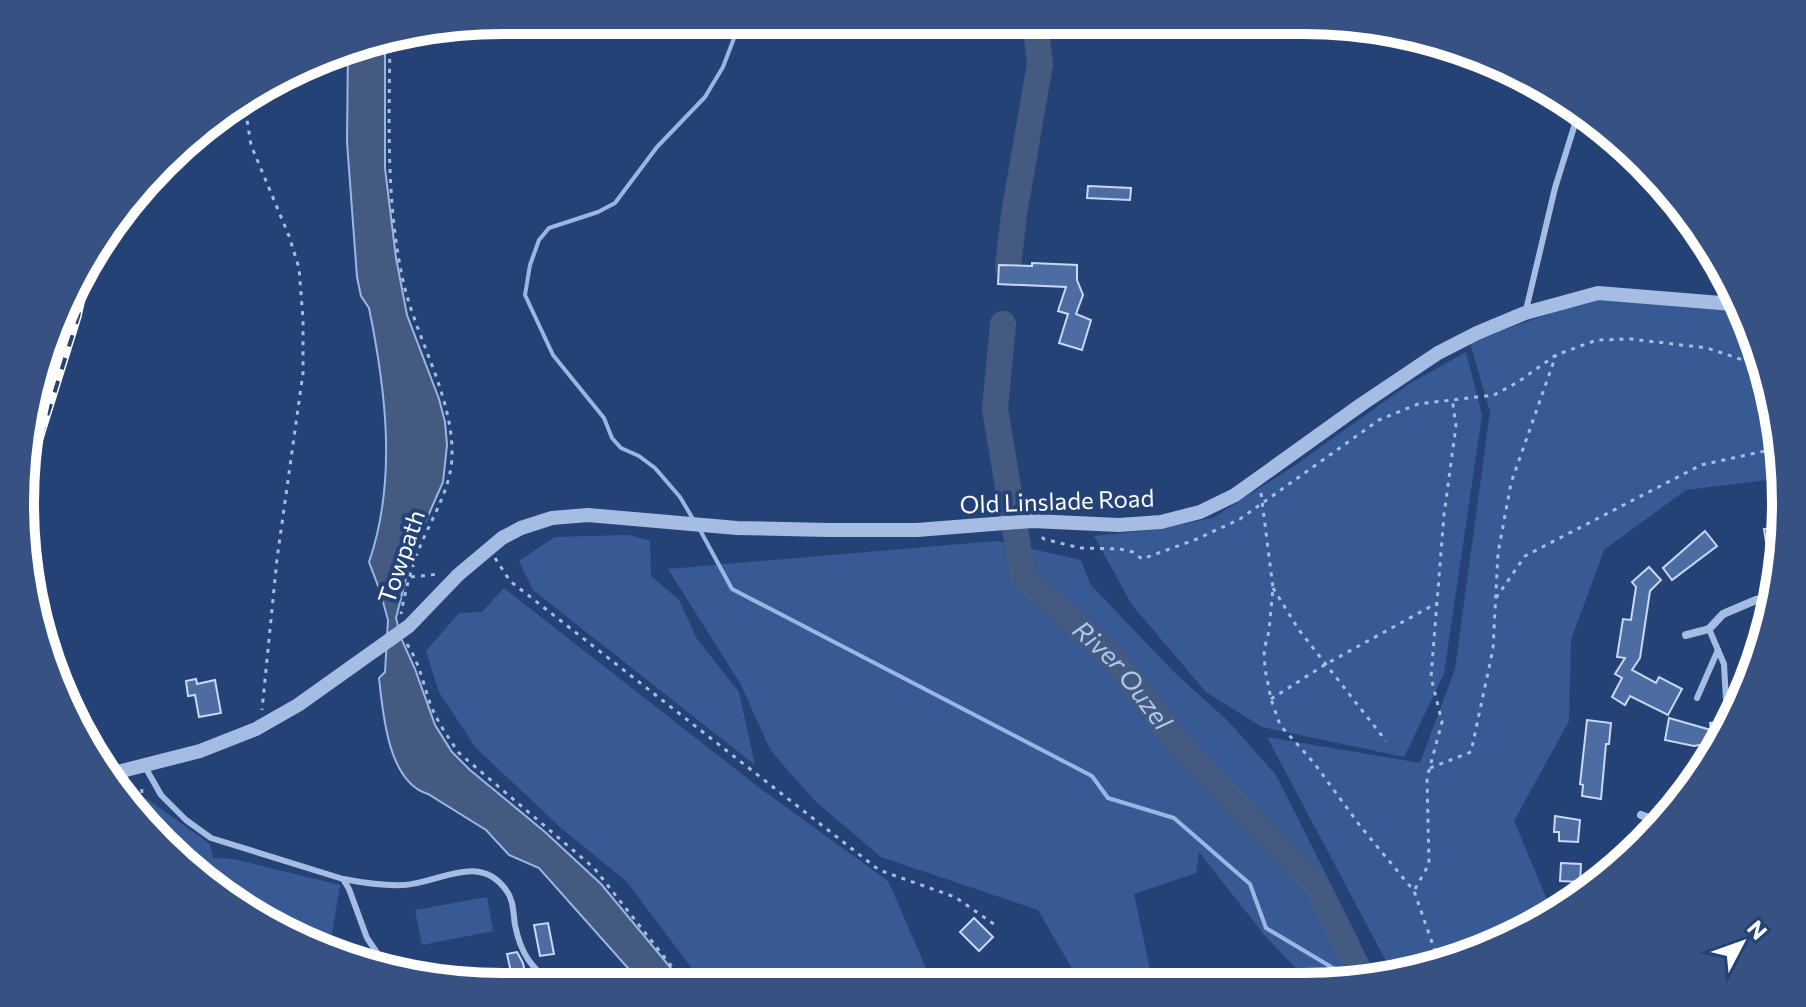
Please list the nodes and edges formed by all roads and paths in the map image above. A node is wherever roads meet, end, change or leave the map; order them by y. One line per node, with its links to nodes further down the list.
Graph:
1 (390, 48): 14 (path, Towpath)
2 (246, 111): 28 (path)
3 (1576, 122): 5 (lane)
4 (1727, 304): 5 (street, Old Linslade Road)
5 (1525, 313): 11 (street, Old Linslade Road)
6 (1556, 355): 7 (path); 8 (path); 16 (path)
7 (1750, 362)
8 (1452, 398): 10 (path); 18 (path)
9 (1769, 450): 16 (path)
10 (1263, 503): 11 (path); 15 (path)
11 (1041, 526): 12 (street, Old Linslade Road)
12 (489, 548): 13 (street, Old Linslade Road); 38 (path)
13 (458, 575): 14 (path); 19 (street, Old Linslade Road)
14 (411, 577): 19 (path, Towpath)
15 (1273, 588): 24 (path); 26 (path)
16 (1496, 598): 31 (path)
17 (1762, 599): 20 (street)
18 (1437, 603): 24 (path); 31 (path)
19 (404, 623): 28 (street, Old Linslade Road)
20 (1709, 629): 21 (street); 23 (lane)
21 (1686, 635)
22 (405, 641): 42 (path, Towpath)
23 (1718, 650): 25 (lane); 27 (lane)
24 (1326, 664): 26 (path); 29 (path)
25 (1697, 698)
26 (1271, 699): 37 (path)
27 (1726, 700)
28 (260, 726): 30 (street)
29 (1386, 741)
30 (143, 764): 32 (street); 33 (path); 36 (lane)
31 (1430, 768): 37 (path)
32 (118, 771)
33 (142, 802)
34 (1641, 815): 35 (street)
35 (1650, 818)
36 (343, 879): 40 (lane); 41 (lane)
37 (1414, 891): 39 (path)
38 (998, 927)
39 (1436, 953)
40 (379, 956)
41 (541, 973)
42 (678, 973)

